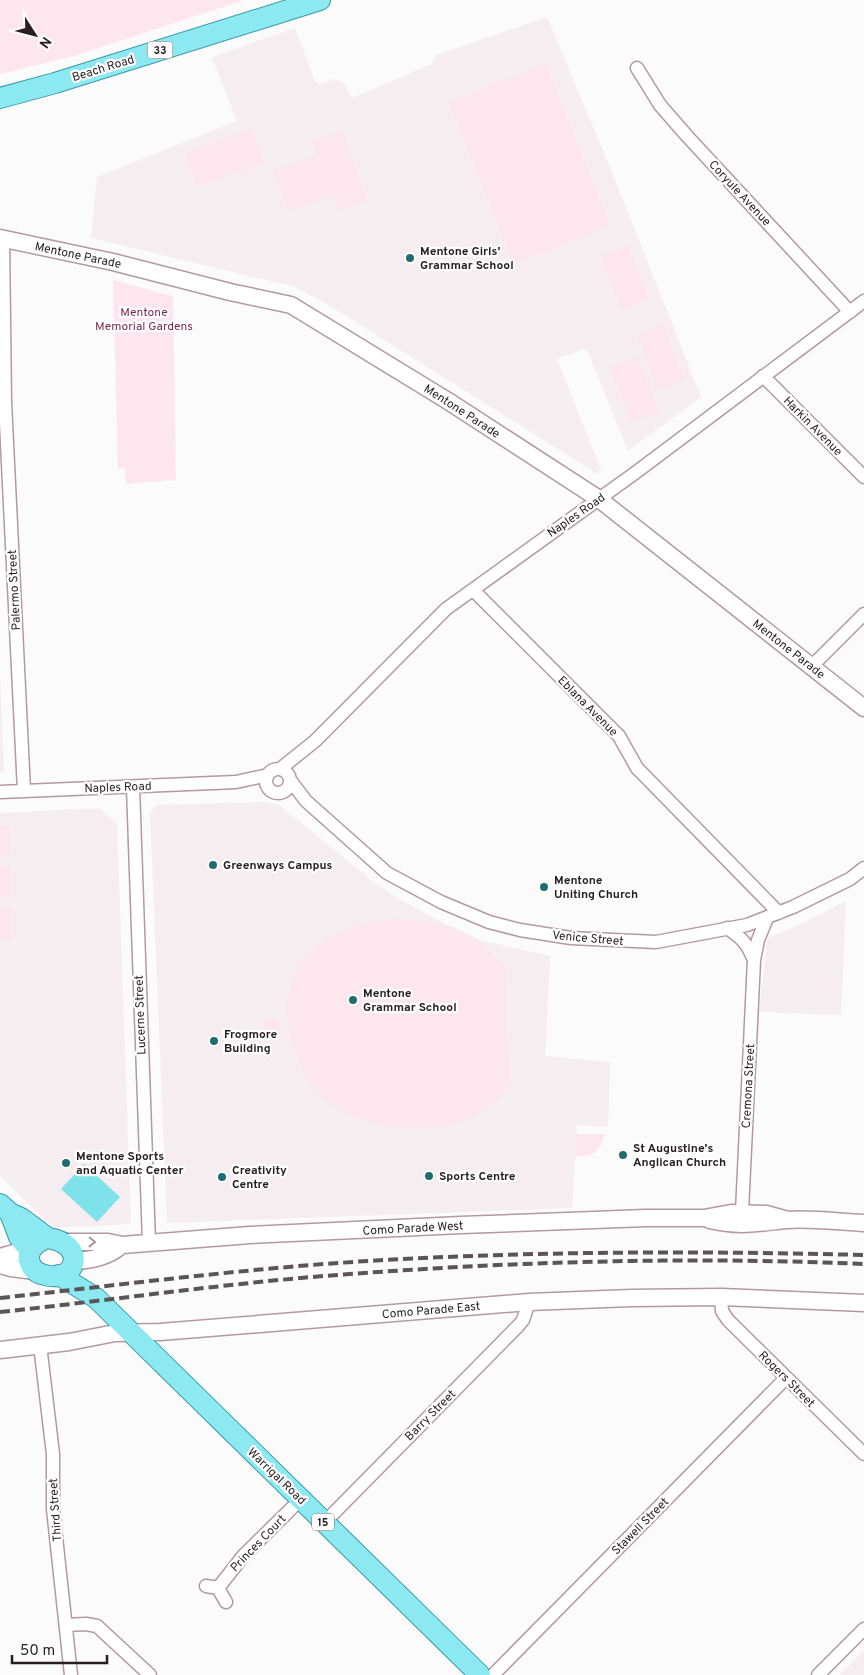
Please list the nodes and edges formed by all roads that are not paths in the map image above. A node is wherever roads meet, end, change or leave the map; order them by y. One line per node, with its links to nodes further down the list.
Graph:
1 (320, 0): 3 (main road, Beach Road / 33)
2 (637, 68): 5 (street, Coryule Avenue)
3 (0, 98)
4 (1, 238): 8 (street, Mentone Parade); 18 (street, Palermo Street)
5 (858, 309): 6 (street, Naples Road)
6 (763, 376): 7 (street, Harkin Avenue); 8 (street, Naples Road)
7 (864, 477)
8 (599, 499): 9 (street, Naples Road); 11 (street, Mentone Parade)
9 (473, 590): 14 (street, Naples Road); 21 (street, Eblana Avenue)
10 (864, 614): 11 (street)
11 (811, 667): 12 (street, Mentone Parade)
12 (864, 708)
13 (268, 775): 14 (street, Naples Road); 15 (street, Naples Road); 17 (street)
14 (285, 779): 17 (street, Naples Road); 23 (street, Venice Street)
15 (236, 782): 16 (street, Naples Road); 17 (street, Naples Road)
16 (133, 787): 18 (street, Naples Road); 31 (street, Lucerne Street)
17 (270, 789)
18 (24, 791): 19 (street, Naples Road)
19 (0, 792)
20 (864, 868): 21 (street, Venice Street)
21 (779, 913): 22 (street, Venice Street)
22 (767, 918): 23 (street, Venice Street); 24 (street, Cremona Street)
23 (727, 928): 24 (street)
24 (754, 960): 26 (street, Cremona Street)
25 (5, 1209): 30 (main road, 15); 34 (main road, 15)
26 (742, 1212): 27 (street, Como Parade West); 28 (street, Como Parade West)
27 (704, 1218): 28 (street, Como Parade West); 31 (street, Como Parade West)
28 (788, 1220): 29 (street, Como Parade West)
29 (864, 1223)
30 (55, 1240): 32 (street, Como Parade West, one-way to 32); 34 (main road); 36 (main road, 15)
31 (149, 1243): 32 (street, Como Parade West)
32 (122, 1245): 36 (street, Como Parade West)
33 (0, 1257): 34 (street)
34 (31, 1258): 35 (street); 36 (main road)
35 (0, 1265)
36 (69, 1267): 40 (main road, Warrigal Road / 15)
37 (721, 1297): 38 (street, Como Parade East); 39 (street, Como Parade East); 43 (street, Rogers Street)
38 (529, 1302): 40 (street, Como Parade East); 46 (street, Barry Street)
39 (864, 1303)
40 (132, 1333): 41 (street, Como Parade East); 45 (main road, Warrigal Road / 15)
41 (40, 1345): 42 (street, Como Parade East); 48 (street, Third Street)
42 (0, 1350)
43 (786, 1378): 44 (street, Rogers Street); 53 (street, Stawell Street)
44 (864, 1454)
45 (301, 1499): 46 (main road, Warrigal Road / 15); 47 (street, Princes Court)
46 (324, 1522): 52 (main road, Warrigal Road / 15)
47 (226, 1602)
48 (66, 1625): 50 (street, Third Street); 51 (street)
49 (864, 1628): 54 (street)
50 (71, 1675)
51 (150, 1675)
52 (480, 1675)
53 (493, 1675)
54 (818, 1675)

